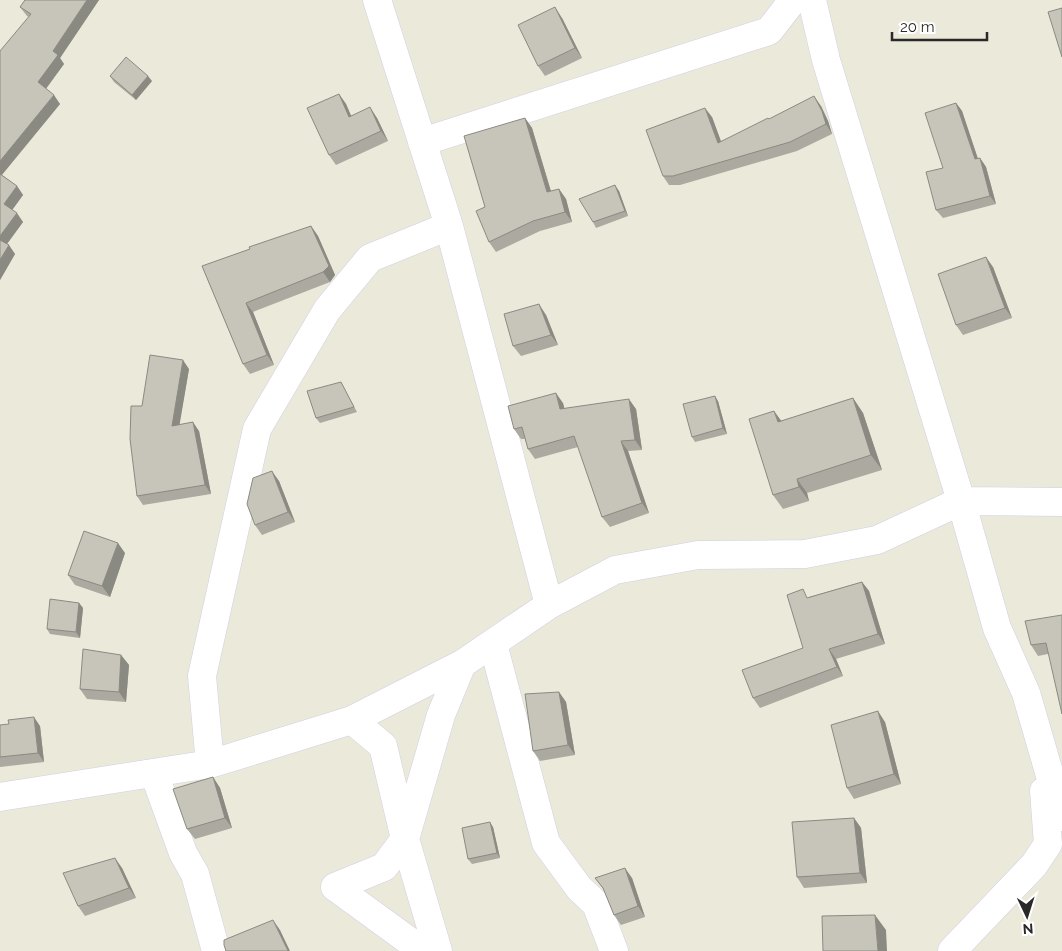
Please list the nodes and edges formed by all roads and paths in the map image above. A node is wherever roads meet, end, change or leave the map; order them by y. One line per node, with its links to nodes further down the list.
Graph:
1 (377, 0): 4 (street)
2 (793, 0): 4 (street)
3 (812, 0): 6 (street)
4 (422, 142): 5 (street)
5 (449, 226): 8 (street); 13 (street)
6 (961, 501): 7 (street); 8 (street); 12 (street)
7 (1062, 502)
8 (549, 605): 9 (street)
9 (493, 644): 10 (street); 21 (street)
10 (462, 664): 11 (street); 17 (street)
11 (352, 720): 13 (street); 17 (street)
12 (1040, 742): 16 (street); 22 (street)
13 (210, 764): 14 (street)
14 (154, 773): 15 (street); 18 (street)
15 (0, 797)
16 (1062, 817)
17 (405, 839): 19 (street); 20 (street)
18 (216, 951)
19 (420, 951)
20 (438, 951)
21 (614, 951)
22 (952, 951)

